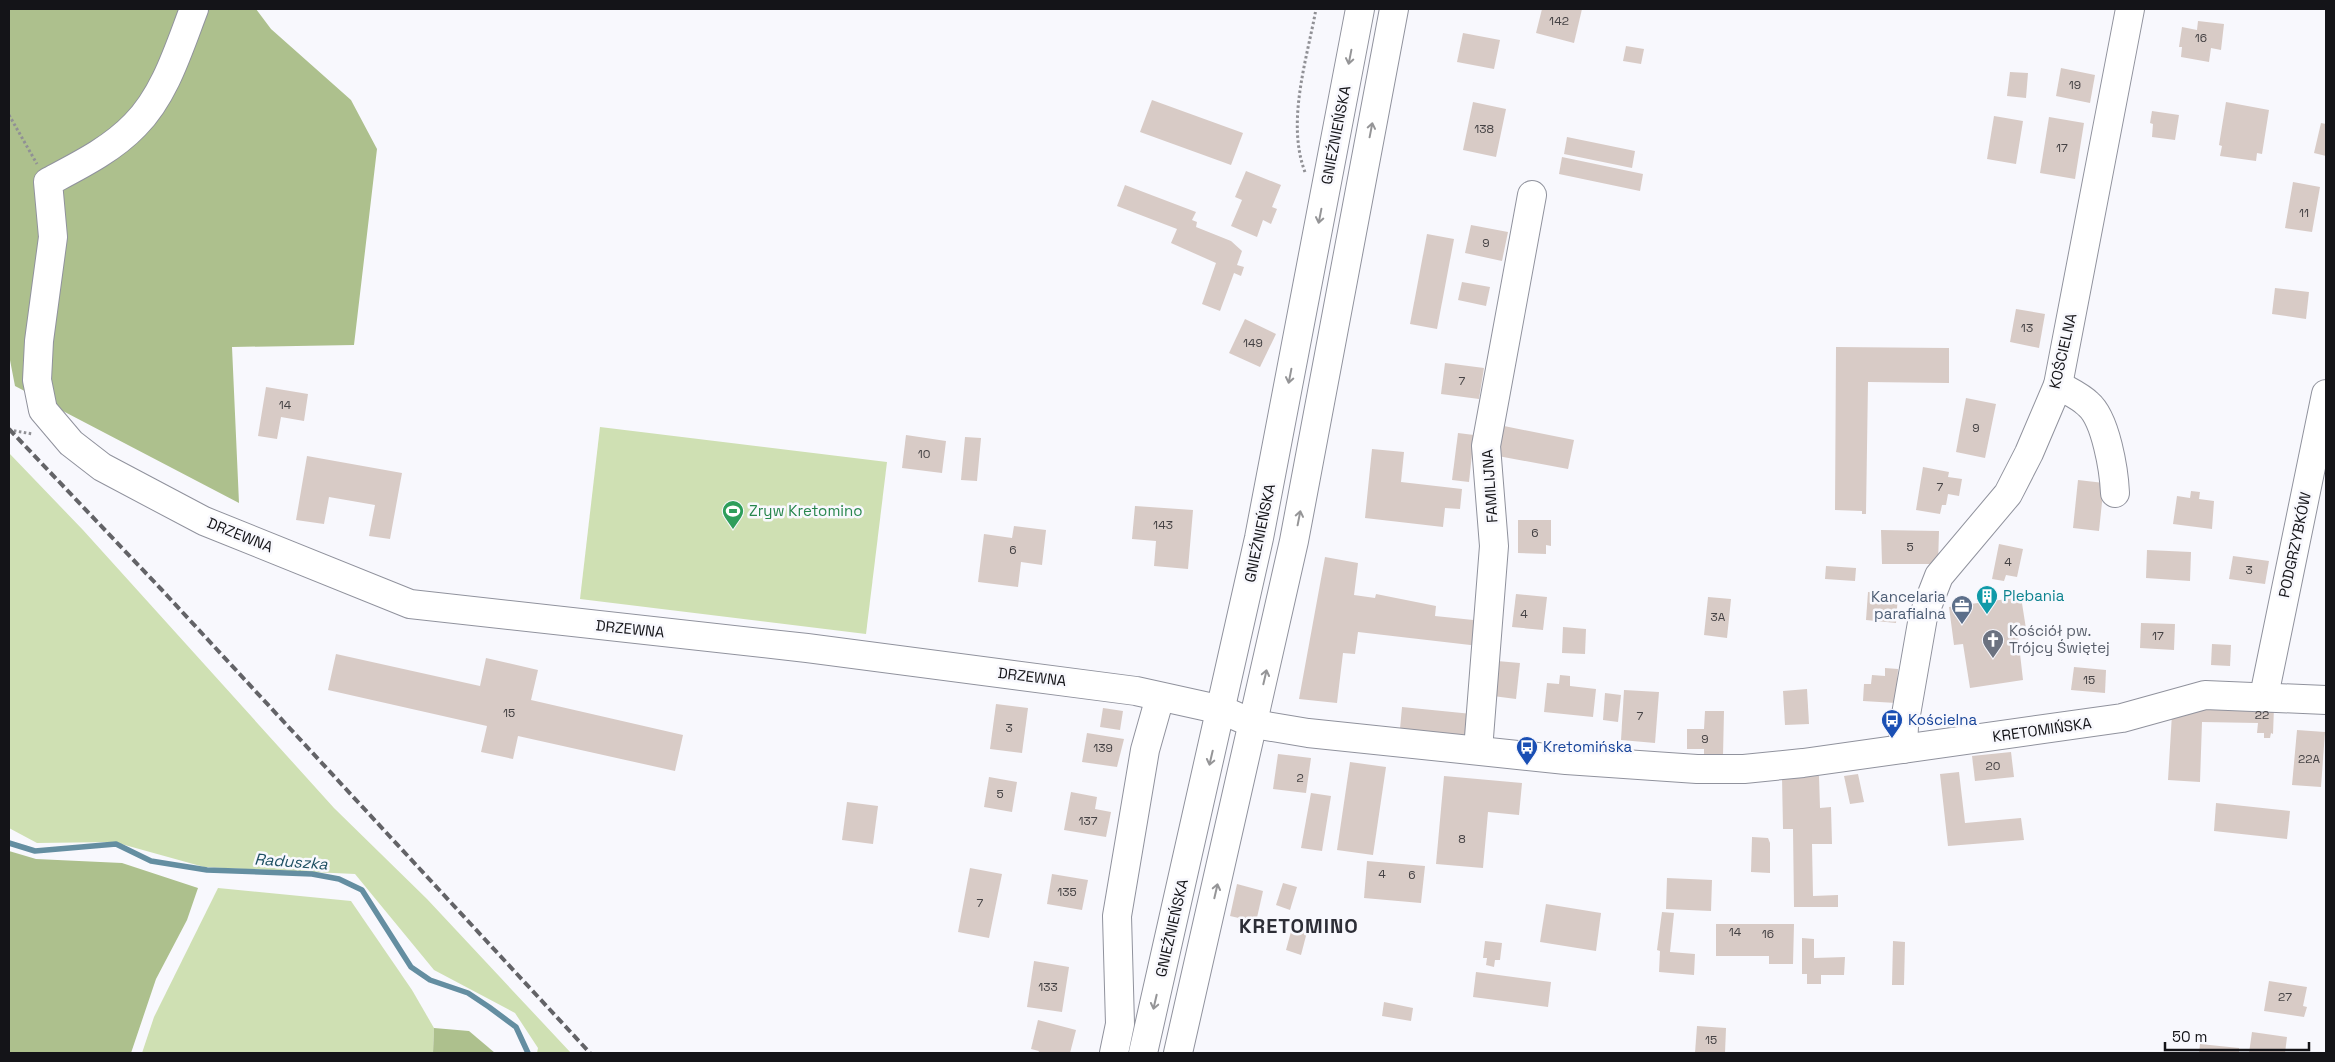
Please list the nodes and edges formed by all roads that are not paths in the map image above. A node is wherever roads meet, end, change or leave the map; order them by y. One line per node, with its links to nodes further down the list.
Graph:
1 (194, 9): 10 (street, DRZEWNA)
2 (1360, 9): 12 (street, GNIEŹNIEŃSKA, one-way to 12)
3 (1394, 9): 13 (street, one-way to 3)
4 (2130, 9): 6 (street, KOŚCIELNA)
5 (1532, 195): 15 (street, FAMILIJNA)
6 (2058, 385): 8 (street); 14 (street, KOŚCIELNA)
7 (2326, 394): 9 (street, PODGRZYBKÓW)
8 (2115, 493)
9 (2264, 696): 11 (street, KRETOMIŃSKA); 14 (street, KRETOMIŃSKA)
10 (1160, 697): 12 (street, DRZEWNA); 16 (street)
11 (2326, 700)
12 (1222, 710): 13 (street, KRETOMIŃSKA); 17 (street, GNIEŹNIEŃSKA, one-way to 17)
13 (1254, 724): 15 (street, KRETOMIŃSKA); 18 (street, one-way to 13)
14 (1902, 749): 15 (street, KRETOMIŃSKA)
15 (1478, 750)
16 (1114, 1053)
17 (1143, 1053)
18 (1178, 1053)

